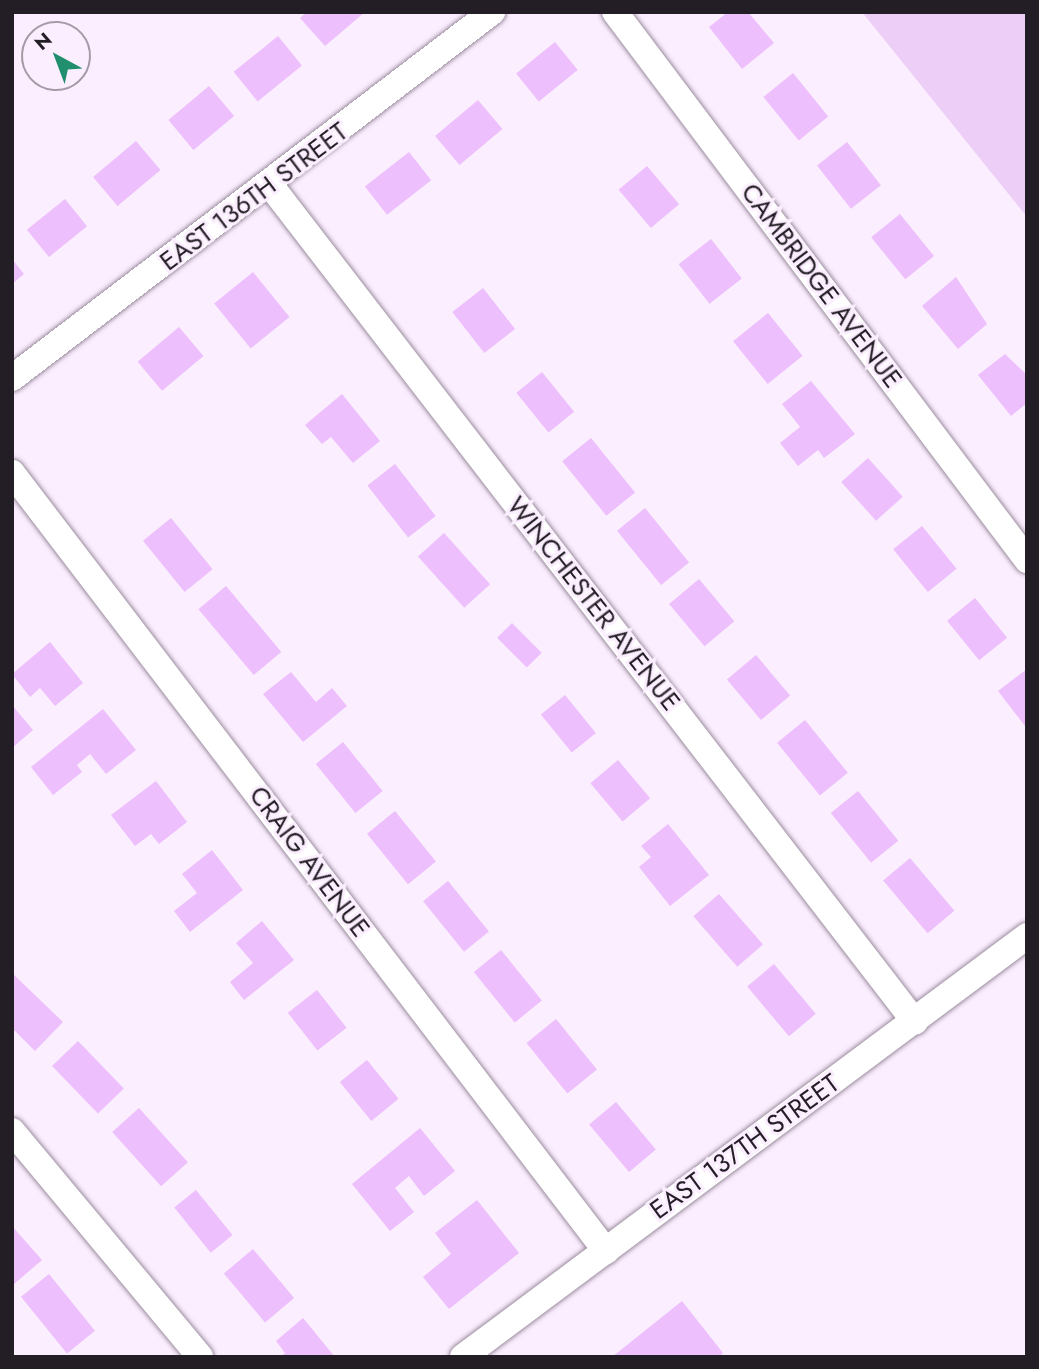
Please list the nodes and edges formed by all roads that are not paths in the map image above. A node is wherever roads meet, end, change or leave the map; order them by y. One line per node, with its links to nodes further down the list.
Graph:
1 (492, 12): 3 (street, EAST 136TH STREET)
2 (615, 12): 6 (street, CAMBRIDGE AVENUE)
3 (271, 186): 4 (street, EAST 136TH STREET); 8 (street, WINCHESTER AVENUE)
4 (12, 379)
5 (12, 473): 10 (street, CRAIG AVENUE)
6 (1027, 560)
7 (1027, 936): 8 (street, EAST 137TH STREET)
8 (915, 1022): 10 (street, EAST 137TH STREET)
9 (12, 1131): 11 (street)
10 (606, 1251): 12 (street, EAST 137TH STREET)
11 (200, 1357)
12 (463, 1357)

